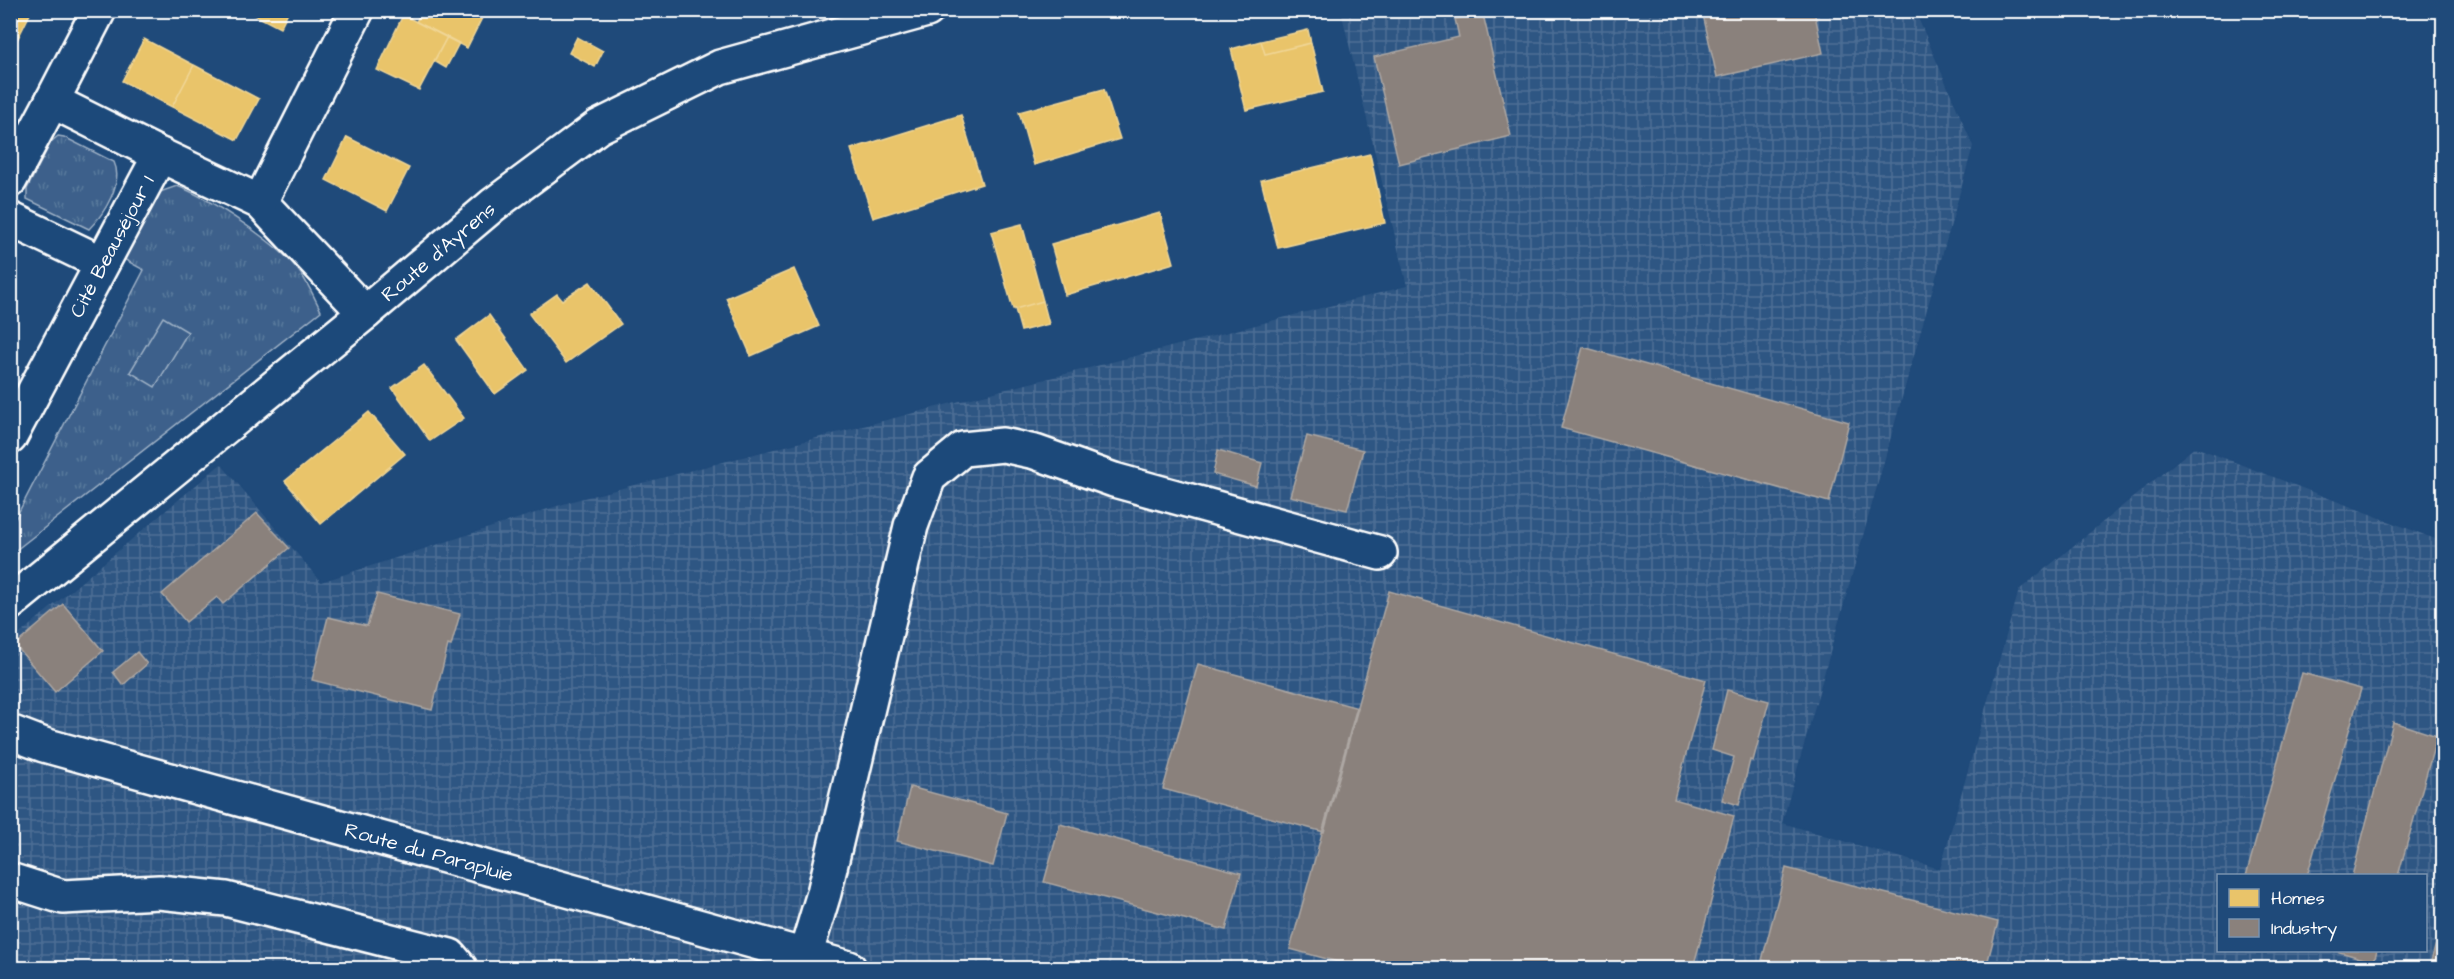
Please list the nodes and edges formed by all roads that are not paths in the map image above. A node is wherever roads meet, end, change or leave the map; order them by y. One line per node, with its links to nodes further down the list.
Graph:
1 (99, 10): 4 (street)
2 (357, 10): 7 (street)
3 (927, 10): 10 (street, Route d'Ayrens)
4 (52, 101): 5 (street); 6 (street)
5 (160, 155): 7 (street, Cité Beauséjour 1); 9 (street, Cité Beauséjour 1)
6 (10, 180)
7 (260, 202): 10 (street)
8 (10, 219): 9 (street)
9 (102, 263): 11 (street, Cité Beauséjour 1)
10 (365, 314): 13 (street, Route d'Ayrens)
11 (10, 437)
12 (1380, 553): 16 (street)
13 (10, 603)
14 (10, 732): 16 (street, Route du Parapluie)
15 (10, 880): 17 (street)
16 (804, 956): 18 (street, Route du Parapluie)
17 (460, 969)
18 (849, 969)

